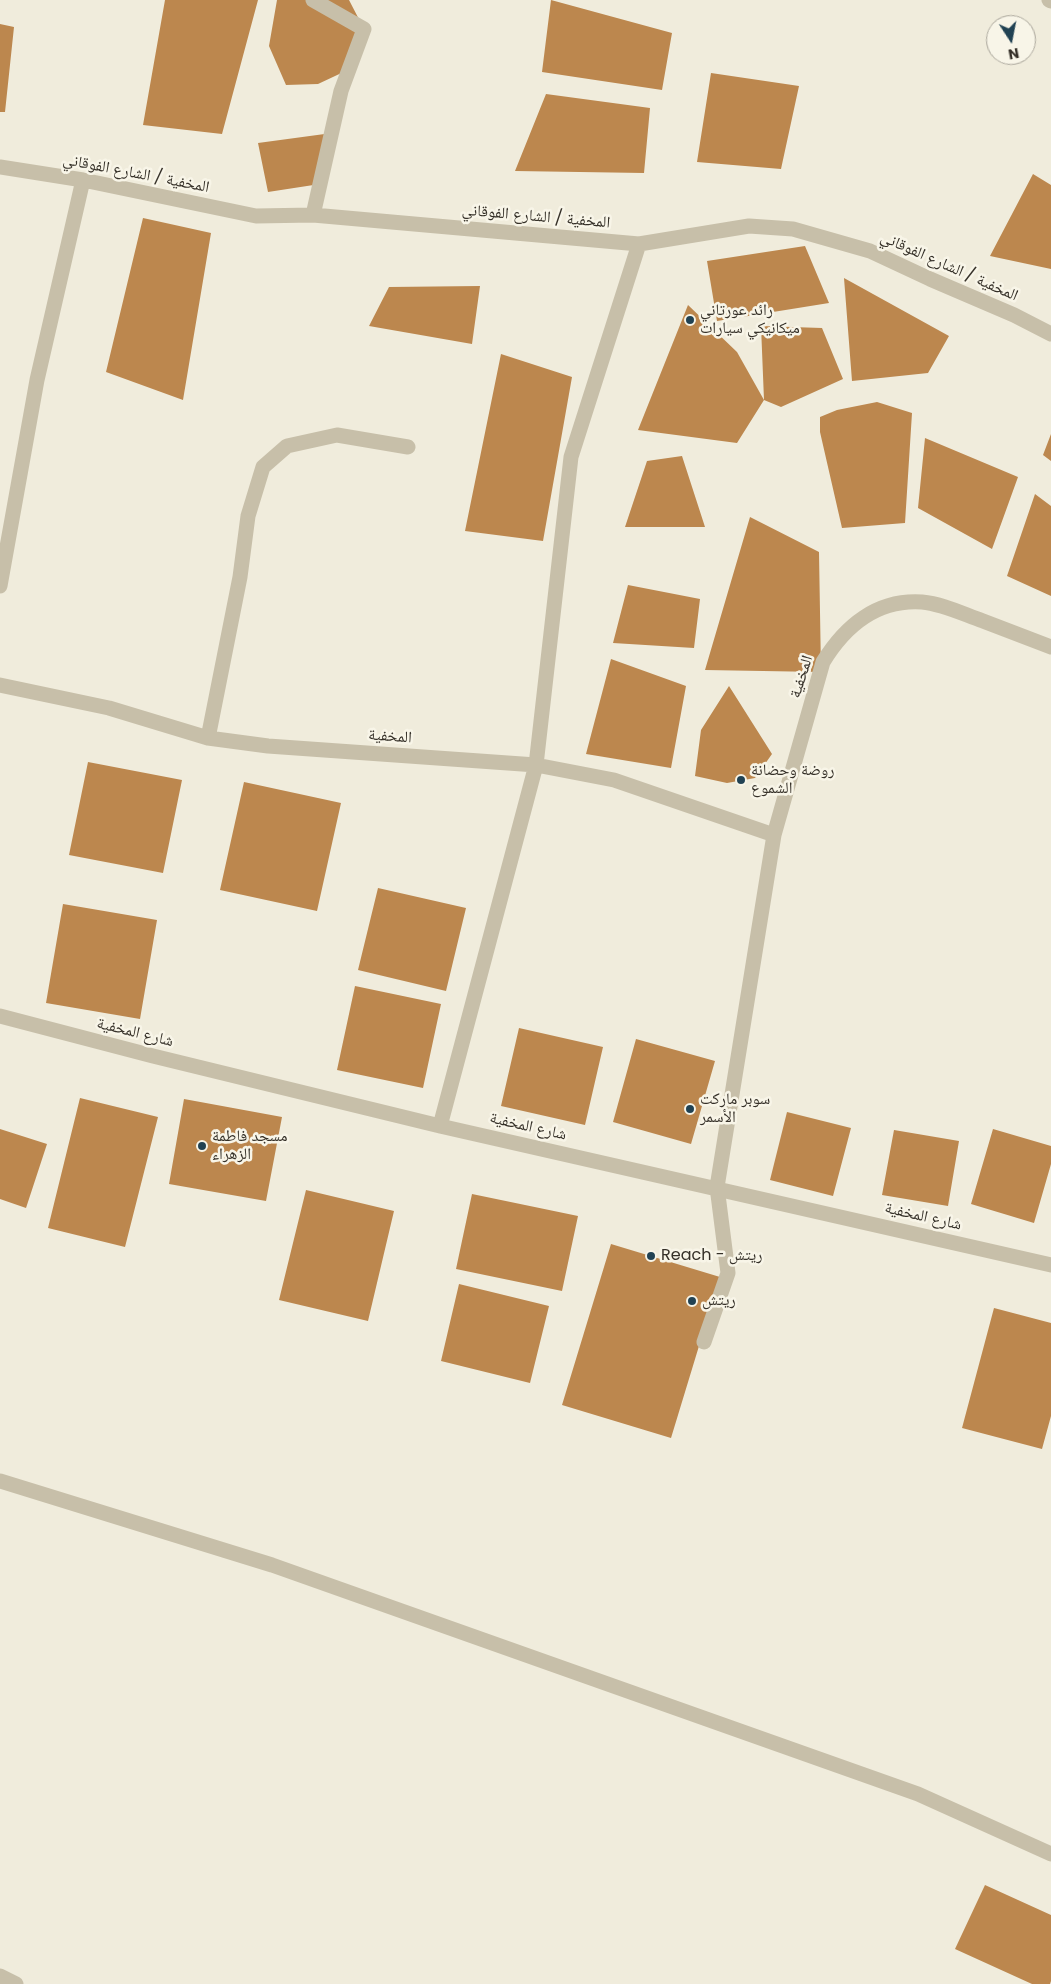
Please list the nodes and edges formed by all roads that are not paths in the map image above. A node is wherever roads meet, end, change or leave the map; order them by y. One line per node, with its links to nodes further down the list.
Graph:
1 (313, 0): 4 (street)
2 (0, 167): 3 (street, المخفية / الشارع الفوقاني)
3 (83, 180): 4 (street, المخفية / الشارع الفوقاني); 8 (street)
4 (313, 215): 5 (street, المخفية / الشارع الفوقاني)
5 (639, 244): 6 (street, المخفية / الشارع الفوقاني); 12 (street)
6 (1051, 334)
7 (408, 447): 11 (street)
8 (0, 586)
9 (1051, 647): 13 (street, المخفية)
10 (0, 685): 11 (street, المخفية)
11 (208, 738): 12 (street, المخفية)
12 (536, 765): 13 (street, المخفية); 15 (street)
13 (774, 835): 16 (street, المخفية)
14 (0, 1016): 15 (street, شارع المخفية)
15 (440, 1126): 16 (street, شارع المخفية)
16 (717, 1188): 17 (street, شارع المخفية); 18 (street, المخفية)
17 (1051, 1265)
18 (704, 1342)
19 (0, 1480): 20 (street)
20 (1051, 1854)

